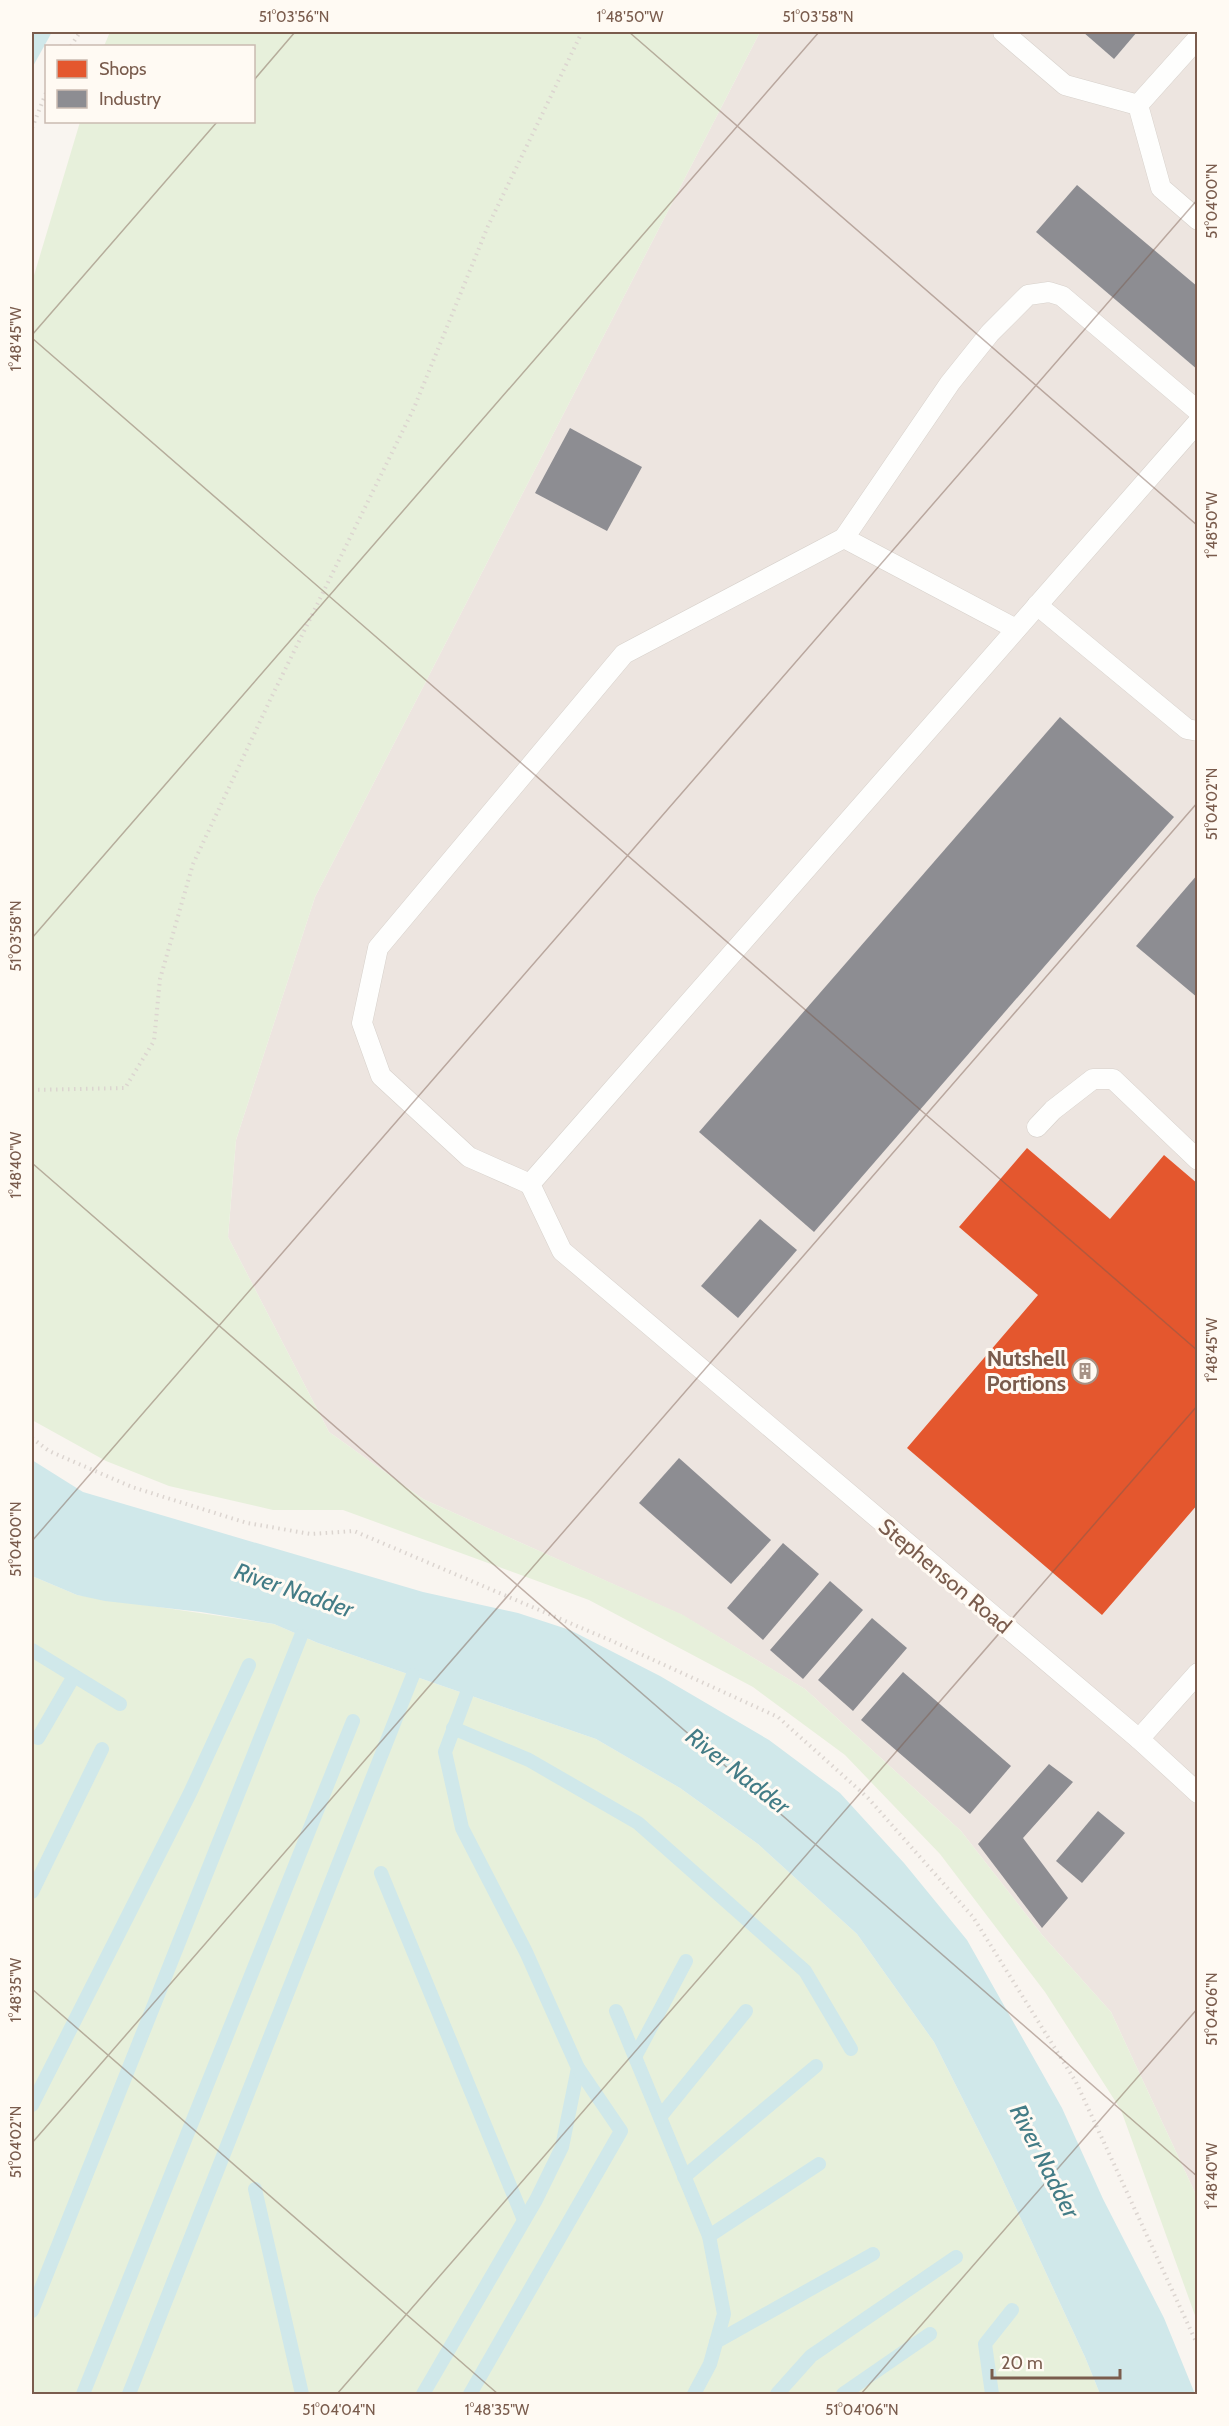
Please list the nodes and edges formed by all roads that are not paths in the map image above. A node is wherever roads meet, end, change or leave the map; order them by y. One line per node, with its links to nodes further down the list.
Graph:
1 (1003, 32): 3 (lane)
2 (1197, 38): 3 (lane)
3 (1138, 105): 4 (lane)
4 (1197, 220)
5 (1197, 411): 7 (lane)
6 (1197, 422): 8 (lane)
7 (844, 538): 9 (lane); 13 (lane)
8 (1037, 605): 9 (lane); 10 (lane)
9 (1016, 629): 13 (lane)
10 (1197, 731)
11 (1037, 1127): 12 (lane)
12 (1197, 1160)
13 (530, 1184): 15 (lane, Stephenson Road)
14 (1197, 1673): 15 (lane)
15 (1138, 1739): 16 (lane, Stephenson Road)
16 (1197, 1793)

